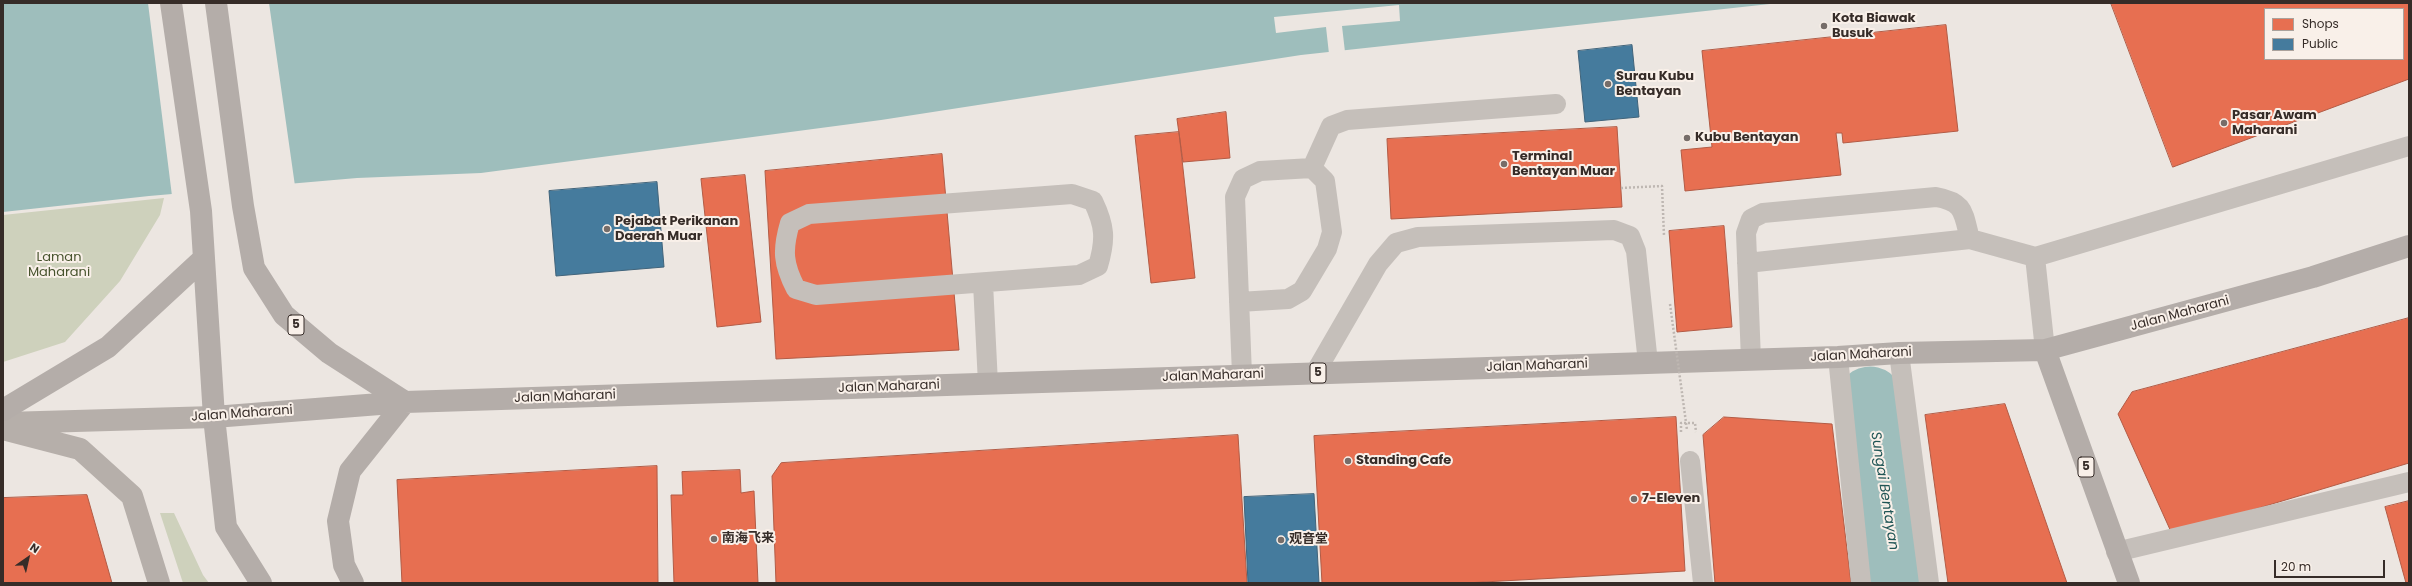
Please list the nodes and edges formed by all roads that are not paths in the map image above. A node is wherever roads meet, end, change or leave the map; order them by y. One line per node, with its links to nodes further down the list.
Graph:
1 (171, 3): 9 (main road)
2 (216, 3): 21 (main road, 5)
3 (1556, 104): 5 (lane)
4 (2409, 146): 8 (lane)
5 (1312, 168): 12 (lane); 12 (lane)
6 (1970, 239): 8 (lane); 10 (lane); 10 (lane)
7 (2409, 246): 13 (main road, Jalan Maharani / 5)
8 (2035, 257): 13 (lane)
9 (202, 260): 22 (main road); 23 (main road)
10 (1747, 263): 16 (lane)
11 (983, 282): 11 (lane); 20 (lane)
12 (1239, 302): 19 (lane)
13 (2046, 350): 14 (main road, Jalan Maharani / 5); 28 (main road, 5)
14 (1899, 353): 15 (main road, Jalan Maharani / 5); 34 (lane)
15 (1838, 357): 16 (main road, Jalan Maharani / 5); 33 (lane)
16 (1751, 360): 17 (main road, Jalan Maharani / 5)
17 (1648, 363): 18 (main road, Jalan Maharani / 5); 18 (lane)
18 (1315, 374): 19 (main road, Jalan Maharani / 5)
19 (1242, 375): 20 (main road, Jalan Maharani / 5)
20 (988, 384): 21 (main road, Jalan Maharani / 5)
21 (406, 402): 23 (main road, Jalan Maharani / 5); 31 (main road)
22 (3, 410)
23 (214, 417): 24 (street, Jalan Maharani); 30 (main road)
24 (3, 423)
25 (3, 429): 29 (street)
26 (1690, 461): 32 (lane)
27 (2409, 482): 28 (lane)
28 (2116, 552): 35 (main road, 5)
29 (159, 583)
30 (261, 583)
31 (353, 583)
32 (1703, 583)
33 (1861, 583)
34 (1930, 583)
35 (2129, 583)

